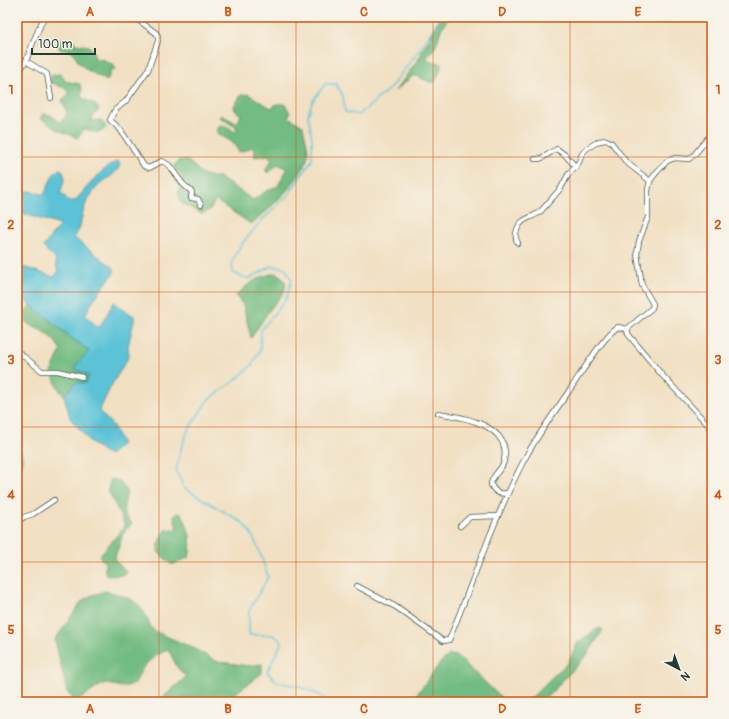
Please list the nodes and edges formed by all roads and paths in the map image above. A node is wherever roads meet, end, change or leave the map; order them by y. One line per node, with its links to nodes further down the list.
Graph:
1 (44, 17): 3 (street)
2 (134, 17): 10 (street)
3 (26, 61): 4 (street); 5 (street)
4 (17, 74)
5 (51, 98)
6 (712, 133): 9 (street)
7 (535, 159): 8 (street)
8 (576, 167): 9 (street); 11 (street)
9 (650, 181): 12 (street)
10 (200, 205)
11 (518, 243)
12 (627, 329): 16 (street); 17 (street)
13 (17, 351): 14 (street)
14 (82, 377)
15 (438, 413): 17 (street)
16 (712, 429)
17 (507, 494): 19 (street)
18 (54, 500): 20 (street)
19 (498, 516): 21 (street); 22 (street)
20 (17, 522)
21 (460, 526)
22 (357, 586)

